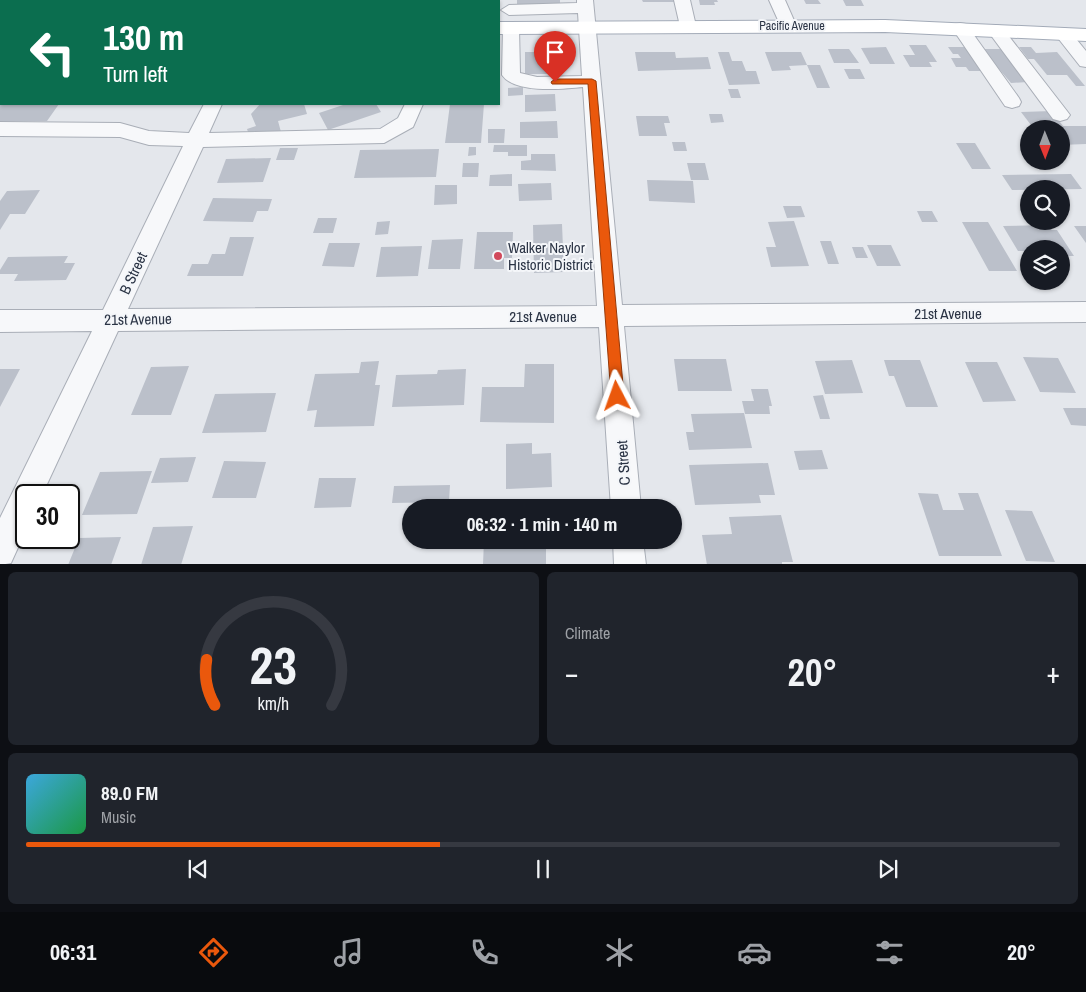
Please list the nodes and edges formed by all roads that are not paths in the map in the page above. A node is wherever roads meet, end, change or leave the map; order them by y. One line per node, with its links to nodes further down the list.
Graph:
1 (682, 0): 5 (street)
2 (777, 0): 6 (street)
3 (586, 12): 4 (main road, Pacific Avenue); 5 (main road, Pacific Avenue); 12 (street, C Street)
4 (507, 19): 12 (street)
5 (688, 26): 6 (main road, Pacific Avenue)
6 (788, 26): 7 (main road, Pacific Avenue)
7 (960, 28): 8 (main road, Pacific Avenue); 13 (street)
8 (995, 30): 9 (main road, Pacific Avenue); 16 (street)
9 (1062, 33): 10 (main road, Pacific Avenue); 11 (street)
10 (1086, 35)
11 (1086, 62)
12 (592, 81): 20 (street, C Street)
13 (1012, 102)
14 (213, 105): 18 (street, B Street)
15 (414, 105): 18 (street)
16 (1060, 115)
17 (0, 129): 18 (street)
18 (196, 140): 21 (street, B Street)
19 (1086, 312): 20 (street, 21st Avenue)
20 (611, 316): 21 (street, 21st Avenue); 24 (street, C Street)
21 (111, 320): 22 (street, 21st Avenue); 23 (street, B Street)
22 (0, 321)
23 (33, 484)
24 (625, 499)
25 (15, 521): 27 (street, B Street)
26 (629, 549): 28 (street)
27 (0, 552)
28 (630, 564)

